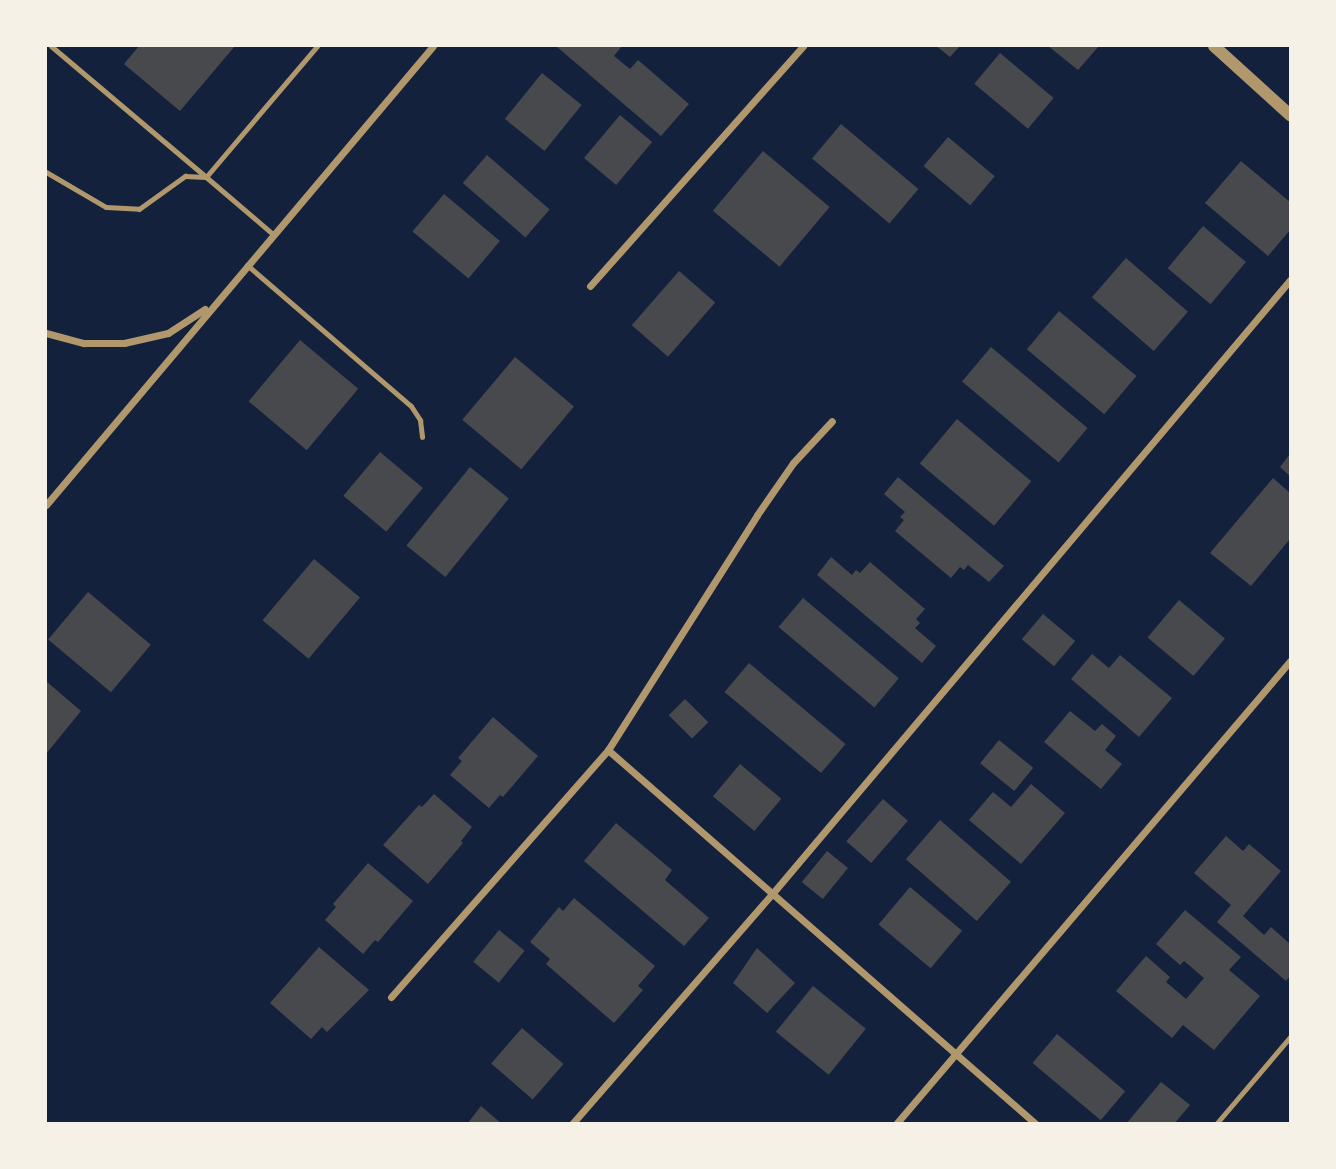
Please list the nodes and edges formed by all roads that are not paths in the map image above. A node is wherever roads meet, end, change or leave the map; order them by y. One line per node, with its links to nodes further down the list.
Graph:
1 (51, 46): 8 (lane)
2 (317, 46): 8 (lane)
3 (433, 46): 9 (street)
4 (803, 46): 12 (street)
5 (1214, 46): 6 (street)
6 (1290, 115)
7 (46, 173): 8 (lane)
8 (206, 177): 9 (lane)
9 (274, 235): 10 (street)
10 (247, 265): 13 (street); 16 (lane)
11 (1290, 280): 20 (street)
12 (590, 285)
13 (223, 292): 14 (street); 17 (street)
14 (46, 333)
15 (832, 421): 19 (street)
16 (422, 437)
17 (46, 505)
18 (1290, 661): 23 (street)
19 (608, 750): 20 (street); 21 (street)
20 (772, 894): 23 (street); 24 (street)
21 (391, 997)
22 (1290, 1037): 27 (lane)
23 (957, 1052): 25 (street); 26 (street)
24 (572, 1124)
25 (896, 1124)
26 (1036, 1124)
27 (1216, 1124)

